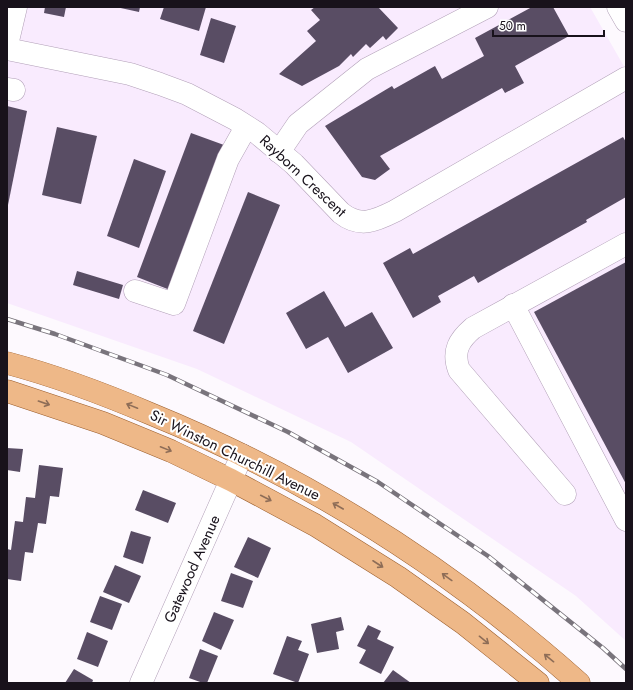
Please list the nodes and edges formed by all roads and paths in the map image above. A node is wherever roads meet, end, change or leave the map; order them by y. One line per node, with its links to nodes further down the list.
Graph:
1 (16, 7): 5 (street)
2 (487, 7): 9 (street)
3 (618, 7): 4 (street)
4 (626, 21)
5 (7, 45)
6 (7, 49): 8 (street, Rayborn Crescent)
7 (626, 78): 9 (street, Rayborn Crescent)
8 (246, 127): 9 (street, Rayborn Crescent); 11 (street)
9 (279, 152)
10 (626, 244): 12 (street)
11 (135, 291)
12 (513, 305): 17 (street); 18 (street)
13 (7, 363): 15 (main road, Sir Winston Churchill Avenue, one-way to 13)
14 (7, 391): 16 (main road, Sir Winston Churchill Avenue, one-way to 16)
15 (242, 455): 16 (street, Gatewood Avenue); 21 (main road, Sir Winston Churchill Avenue, one-way to 15)
16 (231, 480): 19 (street, Gatewood Avenue); 20 (main road, Sir Winston Churchill Avenue, one-way to 20)
17 (566, 494)
18 (626, 520)
19 (142, 683)
20 (538, 683)
21 (579, 683)

